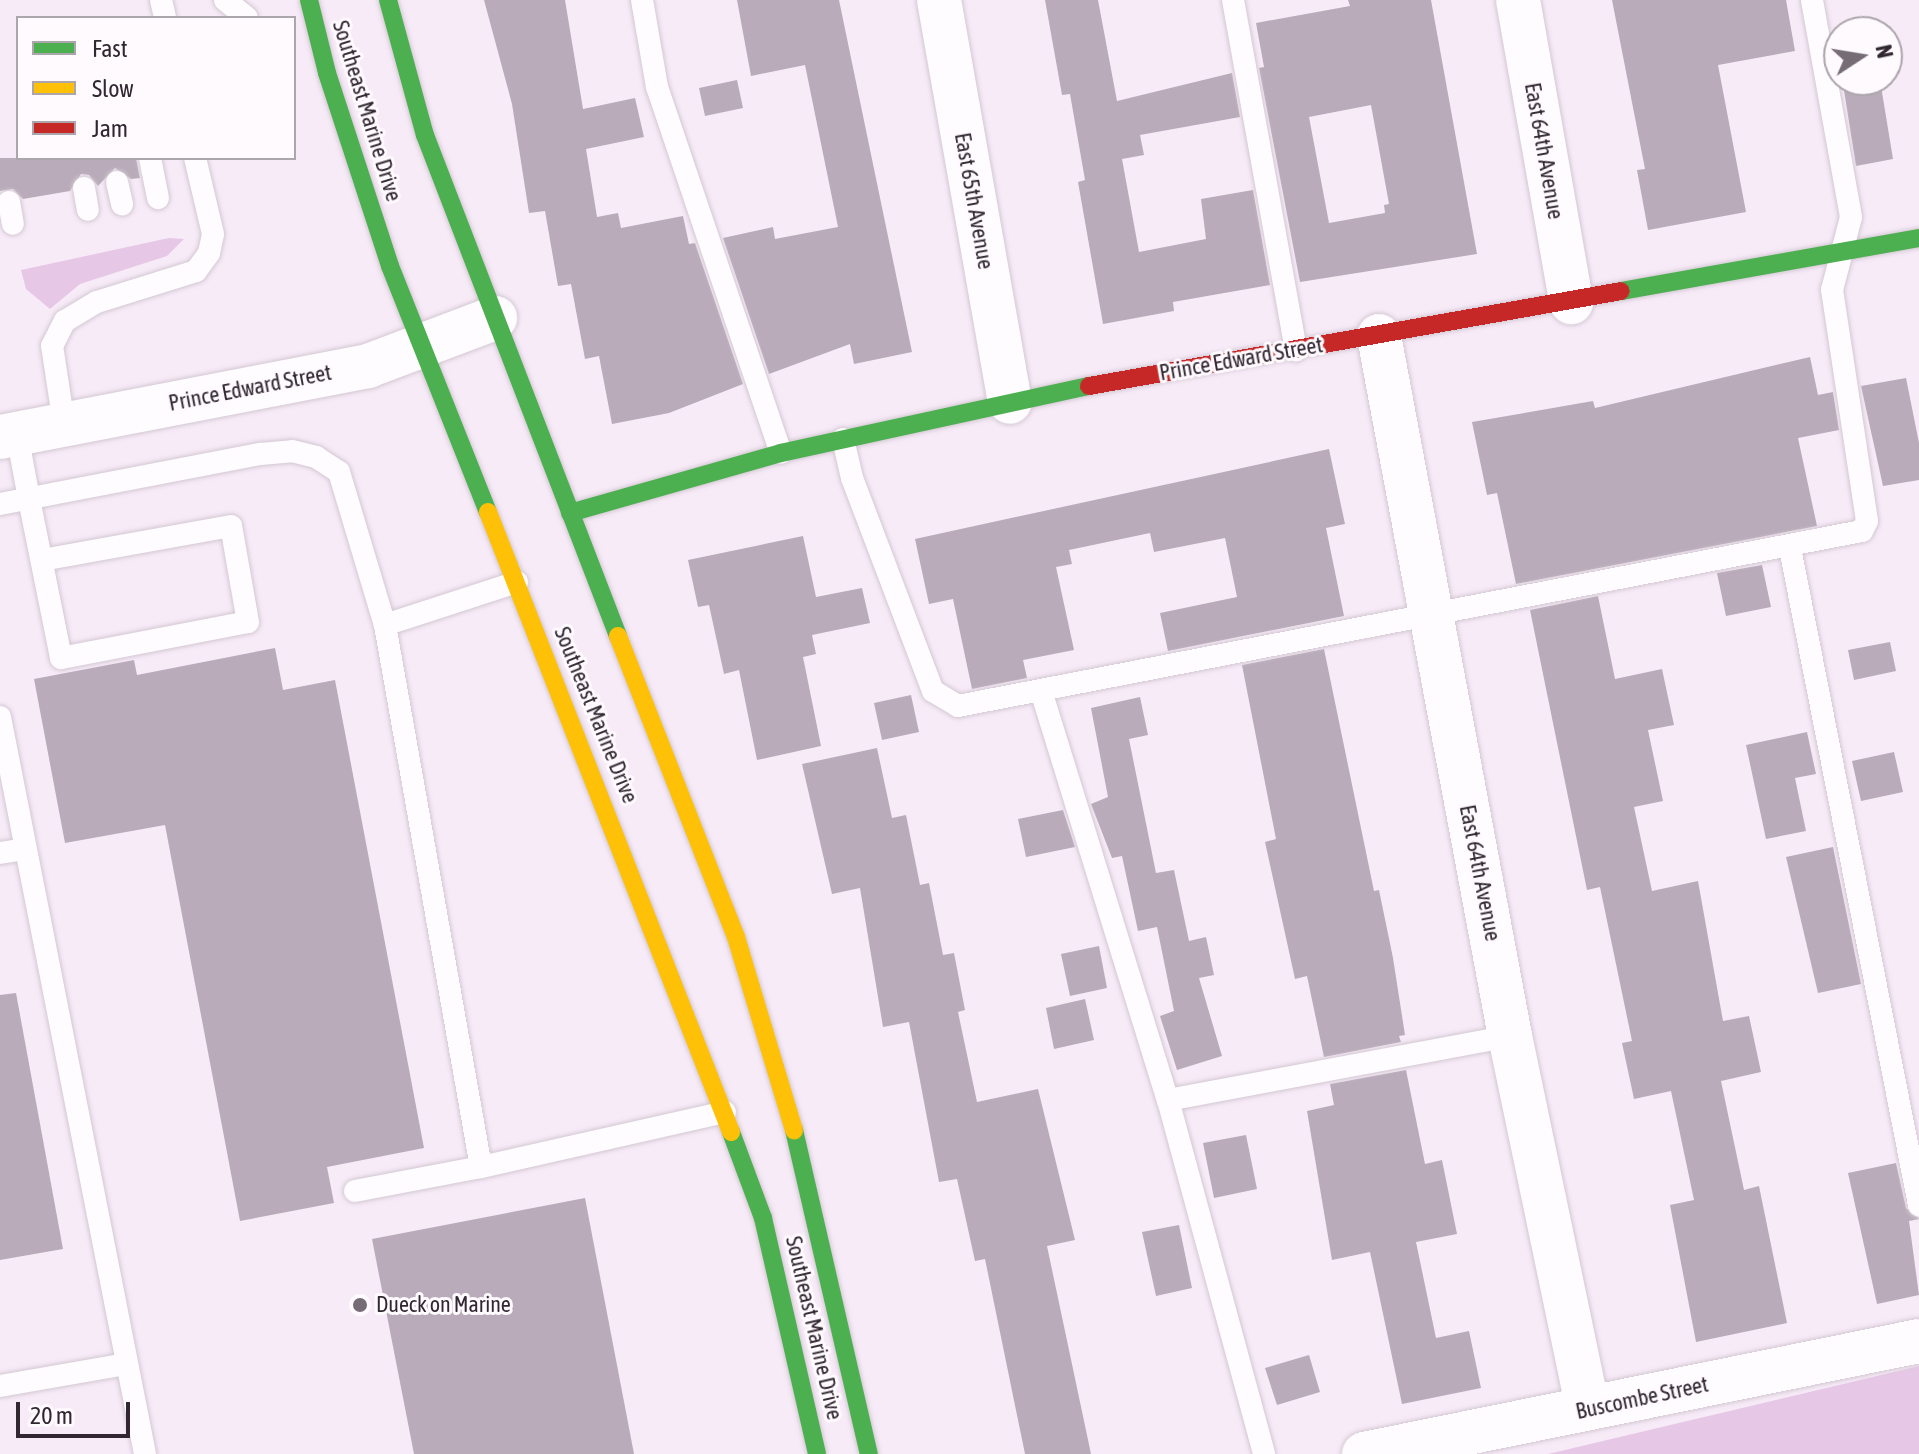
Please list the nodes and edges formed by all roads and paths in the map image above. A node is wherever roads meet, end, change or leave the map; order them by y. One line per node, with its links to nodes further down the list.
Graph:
1 (225, 0): 9 (lane)
2 (309, 0): 11 (main road, Southeast Marine Drive)
3 (388, 0): 18 (main road, Southeast Marine Drive)
4 (642, 0): 26 (lane)
5 (939, 0): 22 (street, East 65th Avenue)
6 (1233, 0): 21 (lane)
7 (1518, 0): 17 (street, East 64th Avenue)
8 (1812, 0): 16 (lane)
9 (245, 16)
10 (296, 53): 11 (lane)
11 (327, 73): 20 (main road, Southeast Marine Drive)
12 (150, 160): 14 (lane)
13 (195, 160): 23 (lane)
14 (158, 198)
15 (1919, 238): 16 (main road, Prince Edward Street)
16 (1842, 254): 17 (main road, Prince Edward Street); 30 (lane)
17 (1571, 302): 19 (main road, Prince Edward Street)
18 (495, 318): 20 (street, Prince Edward Street); 29 (main road, Southeast Marine Drive)
19 (1379, 336): 21 (main road, Prince Edward Street); 33 (street, East 64th Avenue)
20 (421, 346): 23 (street, Prince Edward Street); 32 (main road, Southeast Marine Drive)
21 (1296, 350): 22 (main road, Prince Edward Street)
22 (1010, 402): 25 (main road, Prince Edward Street)
23 (64, 424): 24 (street, Prince Edward Street)
24 (8, 435): 27 (lane)
25 (843, 439): 26 (main road, Prince Edward Street); 35 (lane)
26 (781, 453): 29 (main road, Prince Edward Street)
27 (29, 499): 28 (lane); 31 (lane); 34 (lane)
28 (0, 504)
29 (570, 513): 52 (main road, Southeast Marine Drive)
30 (1790, 548): 33 (lane); 44 (lane)
31 (42, 560): 31 (lane)
32 (517, 582): 34 (lane); 41 (main road, Southeast Marine Drive)
33 (1432, 618): 35 (lane); 39 (street, East 64th Avenue)
34 (385, 625): 42 (lane)
35 (1042, 694): 40 (lane)
36 (0, 717): 37 (lane)
37 (24, 849): 38 (lane); 46 (lane)
38 (0, 853)
39 (1510, 1036): 40 (lane); 48 (street, East 64th Avenue)
40 (1168, 1100): 53 (lane)
41 (725, 1112): 42 (lane); 51 (main road, Southeast Marine Drive)
42 (481, 1167): 43 (lane)
43 (355, 1191)
44 (1919, 1205)
45 (1919, 1341): 48 (street, Buscombe Street)
46 (126, 1364): 47 (lane); 50 (lane)
47 (0, 1386)
48 (1588, 1408): 49 (street, Buscombe Street)
49 (1503, 1441): 54 (street, Buscombe Street)
50 (145, 1454)
51 (817, 1454)
52 (869, 1454)
53 (1264, 1454)
54 (1364, 1454)

